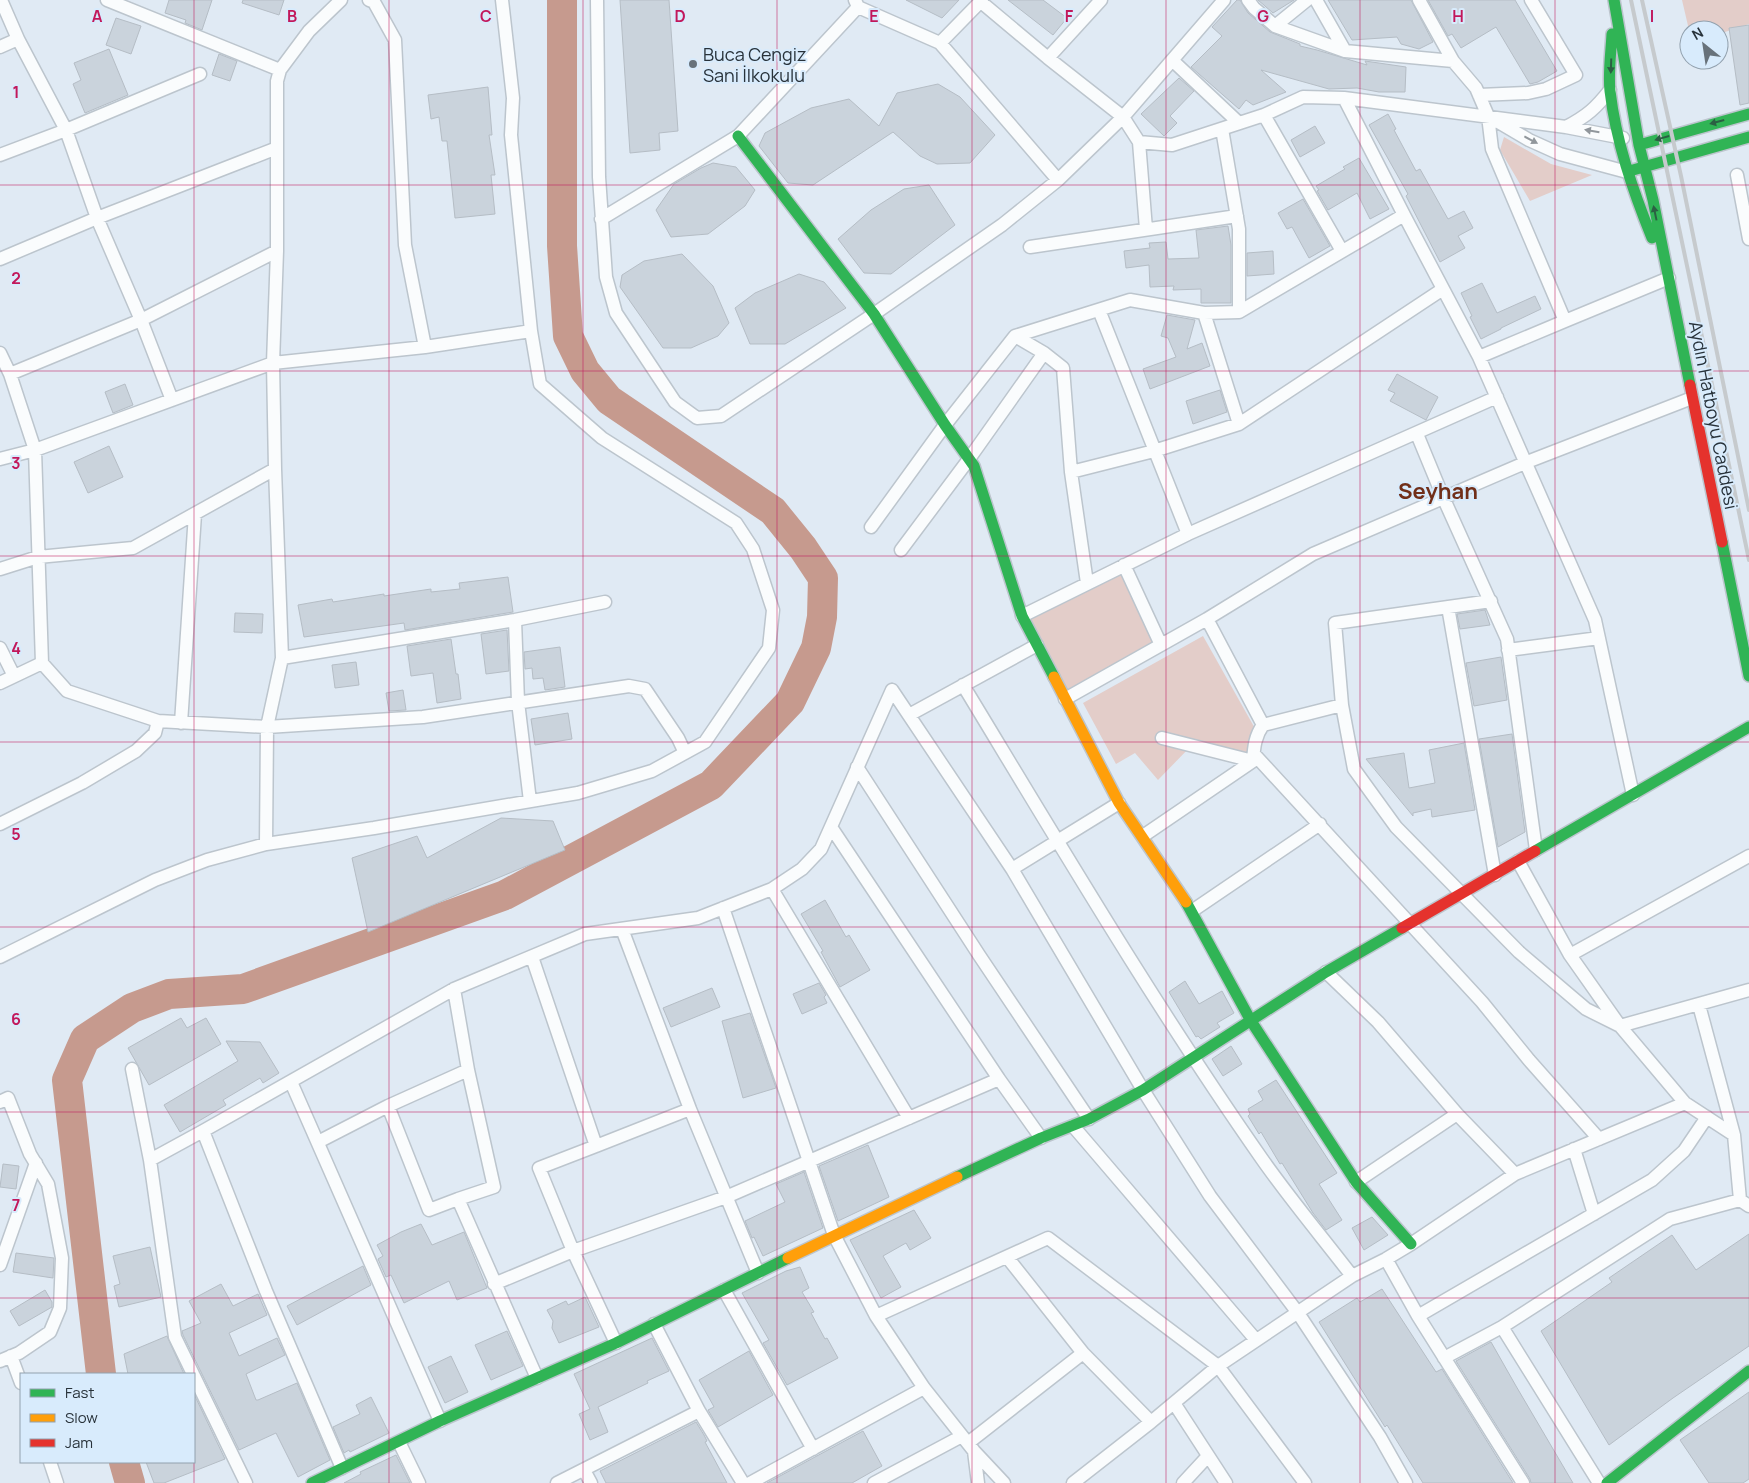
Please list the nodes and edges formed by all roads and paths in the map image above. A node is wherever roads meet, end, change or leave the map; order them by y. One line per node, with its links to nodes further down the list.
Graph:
1 (1, 0): 18 (street)
2 (107, 0): 25 (street)
3 (341, 0): 25 (street)
4 (369, 0): 69 (street)
5 (502, 0): 67 (street)
6 (596, 0): 52 (street)
7 (1101, 0): 22 (street)
8 (1224, 0): 23 (street)
9 (1248, 0): 17 (street)
10 (1307, 0): 17 (street)
11 (1316, 0): 21 (street)
12 (1419, 0): 24 (street)
13 (1531, 0): 28 (street)
14 (1613, 0): 27 (street, Aydın Hatboyu Caddesi, one-way to 27); 42 (street, Aydın Hatboyu Caddesi)
15 (982, 1): 19 (street); 22 (street)
16 (857, 3): 19 (street); 38 (street)
17 (1276, 26): 21 (street)
18 (18, 39): 20 (street); 37 (street)
19 (940, 43): 48 (street)
20 (0, 47)
21 (1346, 51): 24 (street)
22 (1048, 58): 33 (street)
23 (1172, 60): 33 (street); 34 (street)
24 (1453, 61): 28 (street)
25 (280, 70): 43 (street)
26 (200, 74): 37 (street)
27 (1610, 90): 35 (street); 39 (street, Aydın Hatboyu Caddesi)
28 (1479, 95): 32 (street)
29 (1344, 98): 31 (street); 32 (street); 49 (street)
30 (1749, 114): 42 (street, one-way to 42)
31 (1264, 115): 34 (street); 57 (street)
32 (1488, 116): 35 (street); 46 (street, one-way to 46); 66 (street)
33 (1123, 117): 41 (street); 48 (street)
34 (1239, 124): 36 (street)
35 (1566, 127): 39 (street, one-way to 35)
36 (1222, 129): 41 (street); 50 (street)
37 (66, 130): 44 (street); 51 (street)
38 (738, 136): 52 (street); 64 (street)
39 (1618, 136): 42 (street); 46 (street, Aydın Hatboyu Caddesi)
40 (1749, 137): 45 (street)
41 (1138, 142): 53 (street)
42 (1639, 144): 45 (street, Aydın Hatboyu Caddesi)
43 (277, 148): 51 (street); 56 (street)
44 (0, 155)
45 (1644, 167): 46 (street); 59 (street, Aydın Hatboyu Caddesi, one-way to 45)
46 (1627, 172): 59 (street, Aydın Hatboyu Caddesi)
47 (1737, 175): 54 (street)
48 (1058, 180): 64 (street)
49 (1404, 215): 57 (street); 60 (street)
50 (1237, 216): 53 (street); 62 (street)
51 (97, 218): 58 (street); 65 (street)
52 (601, 219): 64 (street)
53 (1146, 229): 55 (street)
54 (1749, 238)
55 (1030, 247)
56 (277, 251): 65 (street); 73 (street)
57 (1342, 251): 62 (street)
58 (0, 259)
59 (1669, 278): 66 (street); 76 (street, Aydın Hatboyu Caddesi)
60 (1443, 289): 72 (street); 78 (street)
61 (1099, 310): 63 (street); 68 (street); 82 (street)
62 (1239, 312): 63 (street)
63 (1204, 313): 78 (street)
64 (874, 314): 79 (street)
65 (141, 320): 74 (street); 77 (street)
66 (1565, 321): 72 (street)
67 (531, 331): 69 (street); 124 (street)
68 (1015, 336): 71 (street); 79 (street)
69 (425, 348): 73 (street)
70 (0, 353): 74 (street)
71 (1044, 353): 84 (street); 87 (street)
72 (1479, 358): 75 (street)
73 (272, 363): 77 (street); 86 (street)
74 (10, 374): 81 (street)
75 (1497, 397): 80 (street); 85 (street)
76 (1692, 398): 85 (street); 111 (street, Aydın Hatboyu Caddesi)
77 (172, 400): 81 (street)
78 (1239, 424): 82 (street)
79 (945, 425): 84 (street); 90 (street)
80 (1417, 434): 88 (street); 91 (street)
81 (35, 450): 83 (street); 93 (street)
82 (1154, 450): 87 (street); 91 (street)
83 (0, 459)
84 (969, 459): 92 (street); 100 (street)
85 (1527, 462): 88 (street); 103 (street)
86 (275, 468): 89 (street); 108 (street)
87 (1071, 472): 96 (street)
88 (1443, 497): 97 (street); 102 (street)
89 (195, 514): 93 (street); 119 (street)
90 (871, 527)
91 (1188, 534): 94 (street)
92 (901, 550)
93 (38, 557): 95 (street); 109 (street)
94 (1124, 566): 96 (street); 105 (street)
95 (0, 569)
96 (1087, 583): 100 (street)
97 (1491, 601): 99 (street); 107 (street)
98 (605, 602): 101 (street)
99 (1448, 607): 116 (street); 140 (street)
100 (1022, 616): 104 (street)
101 (515, 620): 108 (street); 115 (street)
102 (1207, 620): 105 (street); 120 (street)
103 (1599, 638): 107 (street); 127 (street)
104 (1037, 644): 113 (street); 114 (street)
105 (1161, 645): 114 (street)
106 (0, 648): 110 (street)
107 (1508, 650): 136 (street)
108 (282, 658): 121 (street)
109 (42, 664): 110 (street); 118 (street)
110 (14, 676): 112 (street)
111 (1749, 676)
112 (0, 683)
113 (964, 685): 117 (street); 134 (street)
114 (1064, 699): 129 (street)
115 (518, 702): 121 (street); 124 (street); 128 (street)
116 (1342, 705): 120 (street); 142 (street)
117 (909, 715): 126 (street); 139 (street)
118 (158, 722): 119 (street); 130 (street)
119 (181, 723): 121 (street)
120 (1262, 724): 125 (street)
121 (267, 727): 135 (street)
122 (1749, 727): 127 (street)
123 (1162, 738): 125 (street)
124 (685, 753): 128 (street)
125 (1253, 758): 131 (street); 133 (street)
126 (857, 766): 132 (street); 169 (street)
127 (1633, 795): 136 (street)
128 (530, 801): 135 (street)
129 (1119, 803): 133 (street); 134 (street)
130 (0, 824)
131 (1320, 824): 144 (street); 145 (street)
132 (831, 827): 141 (street); 159 (street)
133 (1143, 836): 144 (street)
134 (1058, 841): 139 (street); 156 (street)
135 (266, 844): 149 (street)
136 (1536, 850): 138 (street)
137 (1749, 856): 147 (street)
138 (1518, 861): 140 (street); 147 (street)
139 (1012, 869): 161 (street)
140 (1495, 875): 142 (street)
141 (772, 889): 143 (street); 168 (street)
142 (1461, 895): 145 (street); 155 (street)
143 (723, 908): 146 (street); 179 (street)
144 (1192, 911): 154 (street)
145 (1410, 923): 150 (street); 174 (street)
146 (622, 929): 148 (street); 165 (street)
147 (1570, 955): 155 (street)
148 (532, 956): 151 (street); 176 (street)
149 (0, 957)
150 (1326, 972): 154 (street); 166 (street)
151 (454, 989): 158 (street); 160 (street)
152 (1749, 990): 153 (street)
153 (1699, 1004): 155 (street); 172 (street)
154 (1251, 1021): 156 (street); 182 (street)
155 (1620, 1026): 163 (street)
156 (1193, 1057): 161 (street); 194 (street)
157 (132, 1068): 178 (street)
158 (468, 1070): 164 (street); 184 (street)
159 (999, 1079): 168 (street); 173 (street)
160 (291, 1082): 171 (street); 175 (street)
161 (1143, 1090): 169 (street); 197 (street)
162 (0, 1102): 180 (street)
163 (1686, 1103): 167 (street); 174 (street)
164 (388, 1106): 175 (street); 184 (street)
165 (690, 1109): 176 (street); 183 (street)
166 (1457, 1114): 181 (street); 182 (street)
167 (1707, 1117): 172 (street); 186 (street)
168 (909, 1118): 179 (street)
169 (1089, 1119): 170 (street)
170 (1073, 1126): 173 (street); 202 (street)
171 (203, 1131): 178 (street); 223 (street)
172 (1734, 1134): 185 (street)
173 (1041, 1138): 187 (street)
174 (1598, 1139): 177 (street)
175 (318, 1142): 216 (street)
176 (596, 1146): 189 (street)
177 (1574, 1149): 181 (street); 186 (street)
178 (150, 1160): 209 (street)
179 (809, 1161): 183 (street); 187 (street)
180 (36, 1163): 192 (street); 205 (street)
181 (1515, 1174): 188 (street)
182 (1356, 1182): 188 (street)
183 (726, 1197): 189 (street); 193 (street)
184 (458, 1199): 195 (street)
185 (1744, 1203): 201 (street)
186 (1594, 1214): 199 (street)
187 (834, 1234): 193 (street); 198 (street)
188 (1411, 1244): 191 (street)
189 (573, 1251): 195 (street); 203 (street)
190 (1007, 1257): 198 (street); 204 (street); 207 (street)
191 (1386, 1260): 194 (street); 199 (street)
192 (0, 1265)
193 (758, 1273): 196 (street)
194 (1352, 1276): 197 (street)
195 (494, 1284): 210 (street)
196 (724, 1290): 200 (street); 220 (street)
197 (1298, 1313): 202 (street); 240 (street)
198 (876, 1316): 213 (street)
199 (1418, 1316): 206 (street)
200 (654, 1324): 203 (street); 215 (street)
201 (1502, 1327): 206 (street); 242 (street)
202 (1256, 1340): 207 (street)
203 (616, 1343): 210 (street)
204 (1083, 1353): 217 (street); 219 (street)
205 (6, 1358): 212 (street)
206 (1444, 1358): 241 (street)
207 (1218, 1366): 214 (street); 239 (street)
208 (1749, 1371): 243 (street)
209 (192, 1373)
210 (537, 1378): 216 (street)
211 (195, 1379): 226 (street)
212 (20, 1381)
213 (924, 1388): 219 (street); 220 (street)
214 (1174, 1403): 217 (street); 221 (street)
215 (699, 1411): 224 (street); 231 (street)
216 (440, 1422): 218 (street)
217 (1151, 1422): 236 (street)
218 (399, 1442): 223 (street); 228 (street)
219 (968, 1443): 233 (street); 234 (street); 235 (street)
220 (813, 1449): 232 (street)
221 (1208, 1456): 237 (street); 238 (street)
222 (50, 1463): 225 (street)
223 (342, 1468): 227 (street)
224 (584, 1470): 229 (street); 230 (street)
225 (57, 1483)
226 (246, 1483)
227 (312, 1483)
228 (419, 1483)
229 (556, 1483)
230 (591, 1483)
231 (743, 1483)
232 (750, 1483)
233 (874, 1483)
234 (978, 1483)
235 (1004, 1483)
236 (1073, 1483)
237 (1183, 1483)
238 (1226, 1483)
239 (1305, 1483)
240 (1406, 1483)
241 (1523, 1483)
242 (1599, 1483)
243 (1607, 1483)

